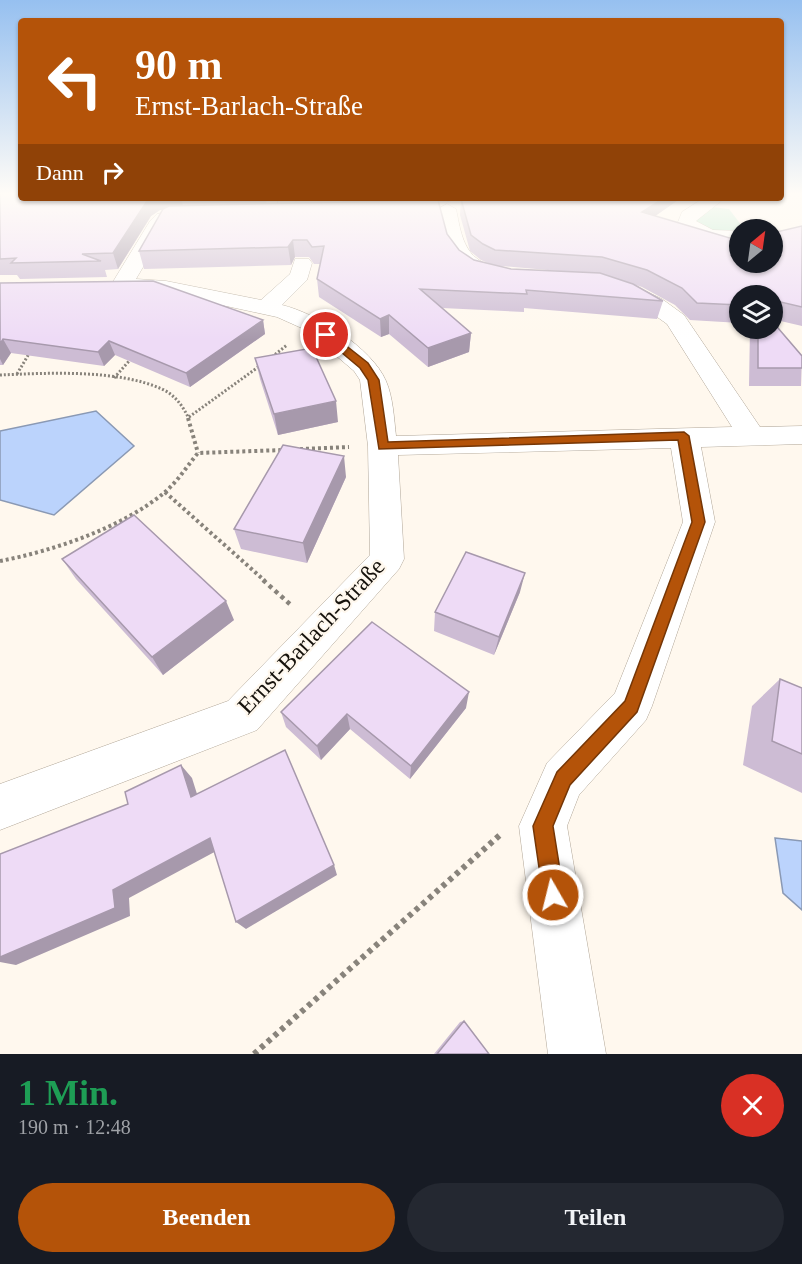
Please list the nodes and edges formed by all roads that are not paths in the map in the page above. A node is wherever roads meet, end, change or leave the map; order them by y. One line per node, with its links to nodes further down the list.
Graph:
1 (143, 242): 6 (street, Ernst-Barlach-Straße)
2 (456, 242): 4 (street)
3 (302, 263): 6 (street)
4 (512, 278)
5 (603, 283): 9 (street)
6 (266, 308): 10 (street, Ernst-Barlach-Straße)
7 (802, 435): 9 (street)
8 (684, 436): 9 (street); 10 (street); 12 (street)
9 (752, 437)
10 (383, 446): 11 (street, Ernst-Barlach-Straße)
11 (0, 807)
12 (577, 1054)

